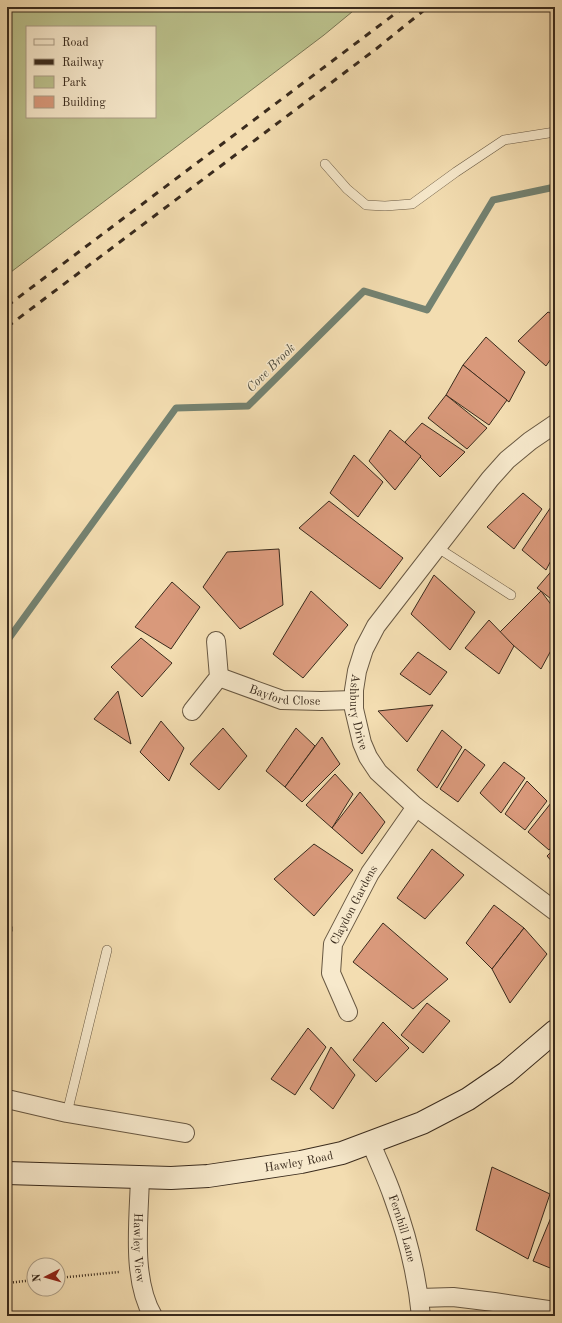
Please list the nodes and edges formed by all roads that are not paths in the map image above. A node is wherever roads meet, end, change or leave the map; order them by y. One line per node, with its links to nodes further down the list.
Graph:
1 (555, 132): 2 (lane)
2 (325, 164)
3 (555, 424): 4 (street, Ashbury Drive)
4 (438, 548): 5 (lane); 8 (street, Ashbury Drive)
5 (511, 596)
6 (216, 641): 7 (street)
7 (219, 677): 8 (street, Bayford Close); 9 (street)
8 (354, 700): 10 (street, Ashbury Drive)
9 (192, 711)
10 (416, 807): 11 (street, Ashbury Drive); 13 (street, Claydon Gardens)
11 (555, 911)
12 (107, 950): 16 (lane)
13 (348, 1012)
14 (555, 1031): 18 (main road, Hawley Road)
15 (7, 1099): 16 (street)
16 (67, 1113): 17 (street)
17 (185, 1133)
18 (371, 1143): 20 (main road, Hawley Road); 21 (street, Fernhill Lane)
19 (7, 1173): 20 (main road, Hawley Road)
20 (140, 1177): 23 (street, Hawley View)
21 (419, 1298): 22 (street); 24 (street, Fernhill Lane)
22 (555, 1311)
23 (153, 1316)
24 (421, 1316)

